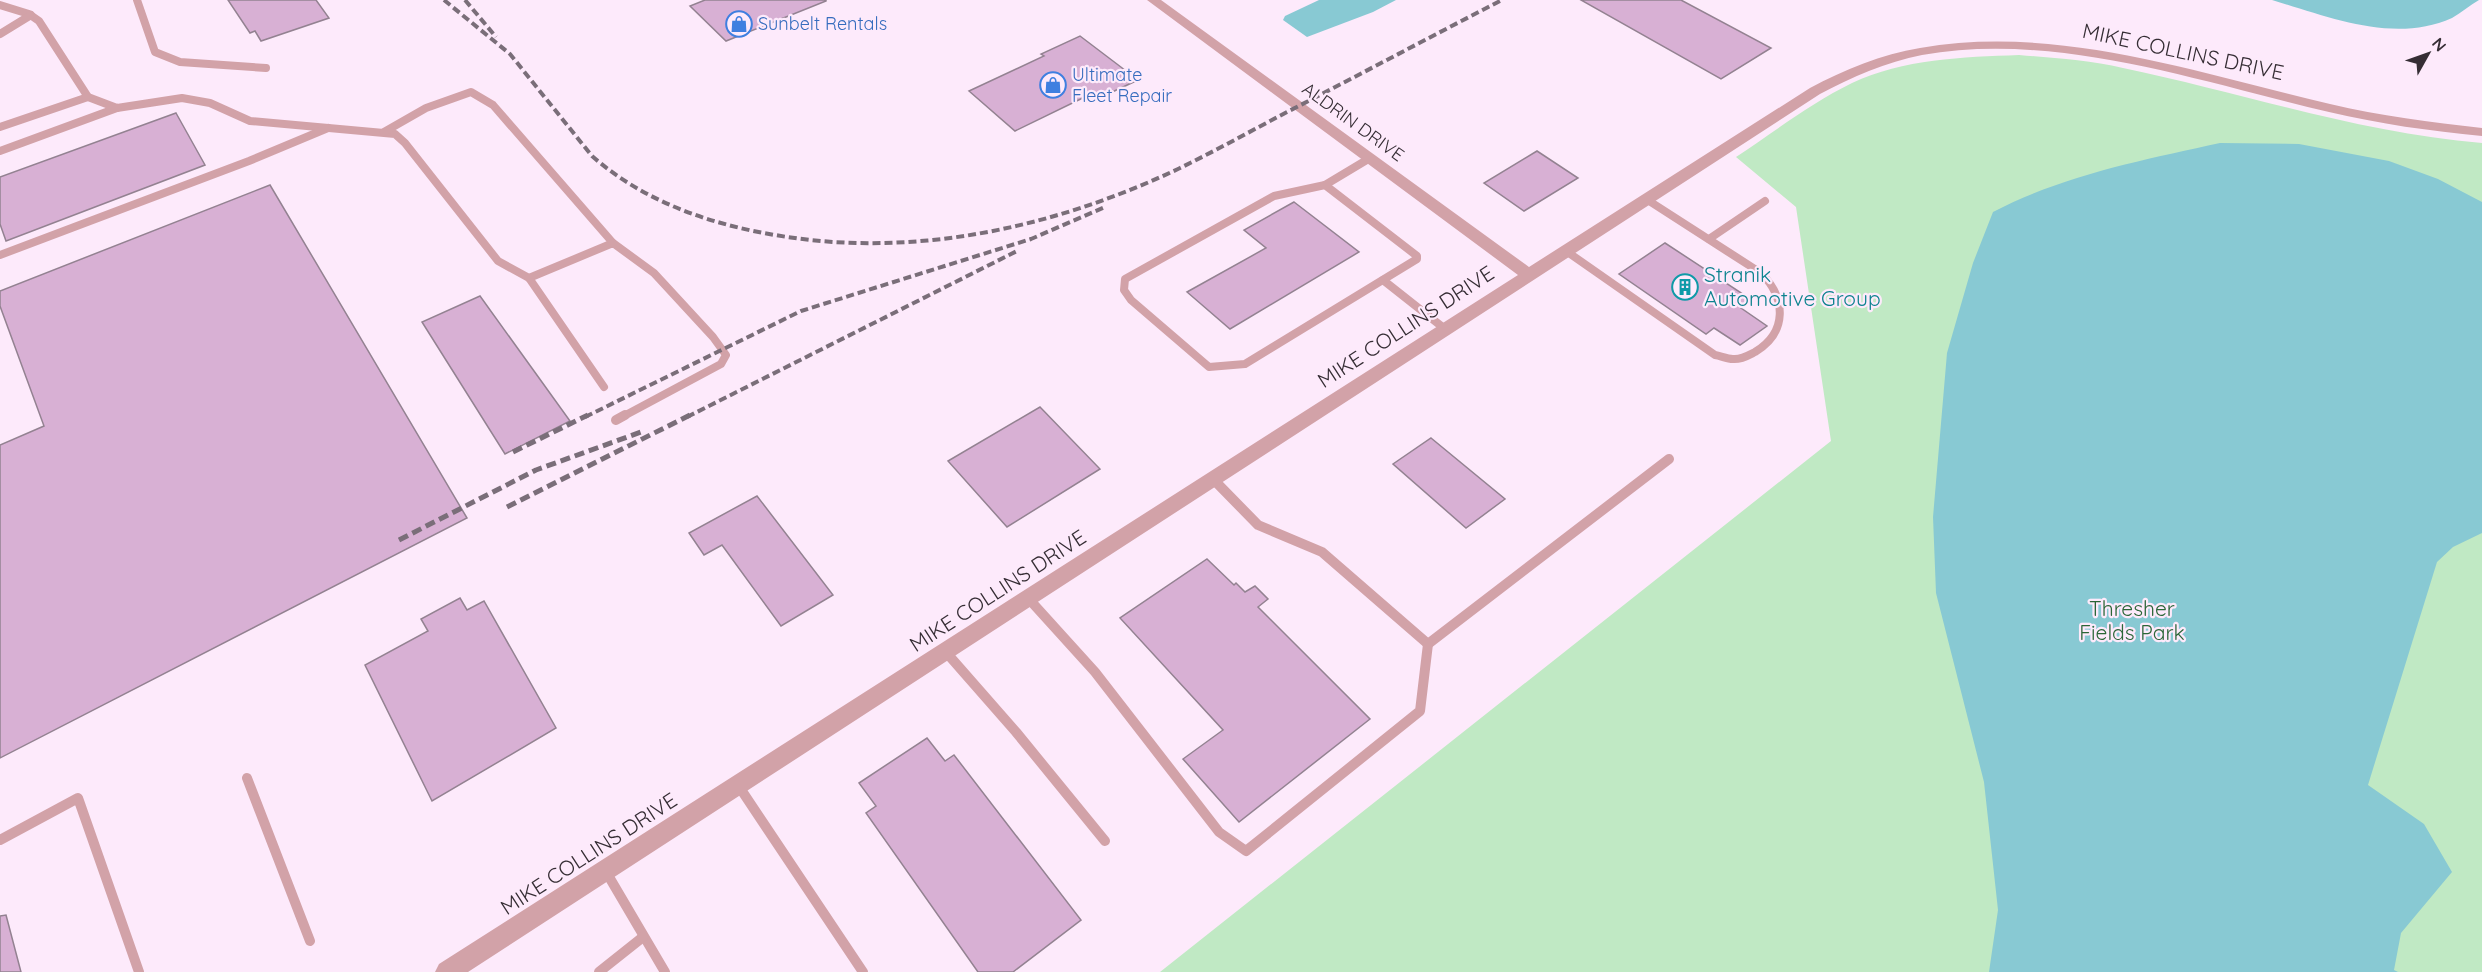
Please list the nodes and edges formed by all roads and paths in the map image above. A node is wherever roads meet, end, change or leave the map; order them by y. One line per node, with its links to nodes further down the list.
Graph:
1 (137, 0): 6 (lane)
2 (1153, 0): 14 (street, ALDRIN DRIVE)
3 (0, 5): 4 (lane)
4 (31, 15): 5 (lane); 7 (lane)
5 (0, 34)
6 (266, 68)
7 (88, 97): 8 (lane); 9 (lane)
8 (117, 108): 10 (lane); 13 (lane)
9 (0, 127)
10 (330, 128): 11 (lane); 21 (lane)
11 (384, 132): 19 (lane); 23 (lane)
12 (2482, 132): 16 (street, MIKE COLLINS DRIVE)
13 (0, 151)
14 (1370, 159): 15 (lane); 22 (street, ALDRIN DRIVE)
15 (1325, 185): 24 (lane); 24 (lane)
16 (1646, 200): 18 (lane); 20 (street, MIKE COLLINS DRIVE)
17 (1765, 201): 18 (lane)
18 (1709, 239): 20 (lane)
19 (613, 243): 23 (lane); 27 (lane)
20 (1566, 251): 22 (street, MIKE COLLINS DRIVE)
21 (0, 255)
22 (1529, 275): 25 (street, MIKE COLLINS DRIVE)
23 (529, 278): 26 (lane)
24 (1383, 280): 25 (lane)
25 (1445, 329): 29 (street, MIKE COLLINS DRIVE)
26 (604, 387)
27 (616, 420)
28 (1669, 459): 31 (lane)
29 (1213, 479): 30 (street, MIKE COLLINS DRIVE); 31 (lane)
30 (1028, 598): 31 (lane); 32 (street, MIKE COLLINS DRIVE)
31 (1428, 644)
32 (945, 651): 34 (street, MIKE COLLINS DRIVE); 36 (lane)
33 (247, 778): 39 (lane)
34 (738, 785): 37 (street, MIKE COLLINS DRIVE); 44 (lane)
35 (0, 840): 40 (lane)
36 (1105, 840)
37 (605, 870): 38 (lane); 41 (street, MIKE COLLINS DRIVE)
38 (644, 937): 42 (lane); 43 (lane)
39 (310, 941)
40 (139, 972)
41 (447, 972)
42 (599, 972)
43 (665, 972)
44 (863, 972)

